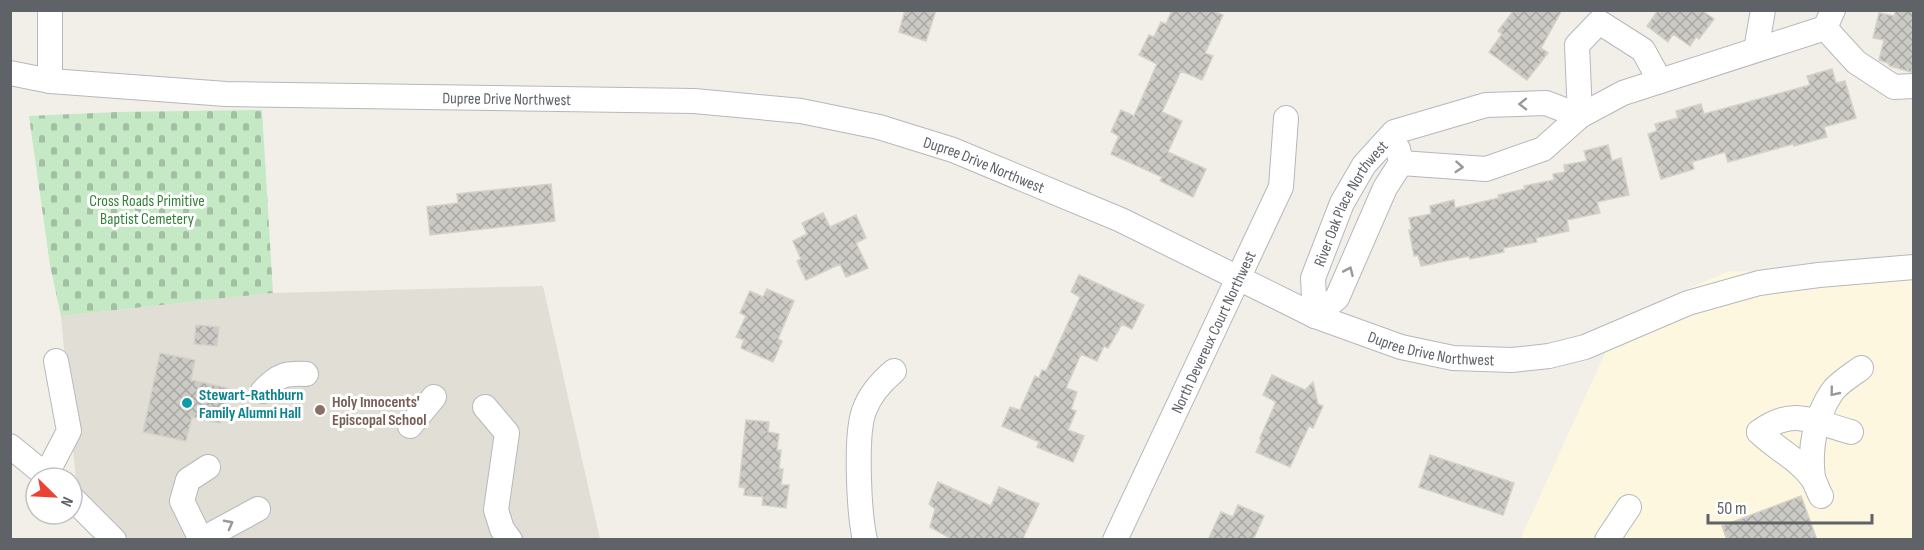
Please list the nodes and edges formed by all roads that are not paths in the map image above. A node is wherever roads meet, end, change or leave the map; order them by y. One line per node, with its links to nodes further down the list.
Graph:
1 (50, 10): 6 (street)
2 (1762, 10): 4 (street)
3 (1829, 19): 4 (street, River Oak Place Northwest); 8 (street, River Oak Place Northwest)
4 (1756, 50): 7 (street, River Oak Place Northwest)
5 (10, 74): 6 (street, Dupree Drive Northwest)
6 (50, 81): 14 (street, Dupree Drive Northwest)
7 (1660, 81): 9 (street, River Oak Place Northwest); 9 (street)
8 (1914, 86)
9 (1580, 116): 11 (street, River Oak Place Northwest, one-way to 11); 12 (street, River Oak Place Northwest, one-way to 9)
10 (1286, 118): 14 (street, North Devereux Court Northwest)
11 (1394, 132): 12 (street, River Oak Place Northwest); 15 (street, River Oak Place Northwest)
12 (1401, 163): 15 (street, River Oak Place Northwest, one-way to 12)
13 (1914, 267): 15 (street, Dupree Drive Northwest)
14 (1239, 279): 15 (street, Dupree Drive Northwest); 37 (street, North Devereux Court Northwest)
15 (1315, 316)
16 (56, 361): 28 (street)
17 (1861, 368): 23 (street, one-way to 23)
18 (894, 370): 36 (street)
19 (306, 374): 20 (street)
20 (263, 391)
21 (434, 397): 24 (street)
22 (485, 407): 35 (street)
23 (1817, 423): 23 (street); 25 (street)
24 (410, 426)
25 (1851, 432)
26 (10, 446): 27 (street)
27 (35, 466)
28 (53, 466)
29 (208, 467): 34 (street)
30 (1629, 507): 38 (street)
31 (258, 509): 34 (street, one-way to 31)
32 (84, 510): 33 (street)
33 (114, 540)
34 (201, 540)
35 (510, 540)
36 (865, 540)
37 (1114, 540)
38 (1607, 540)

